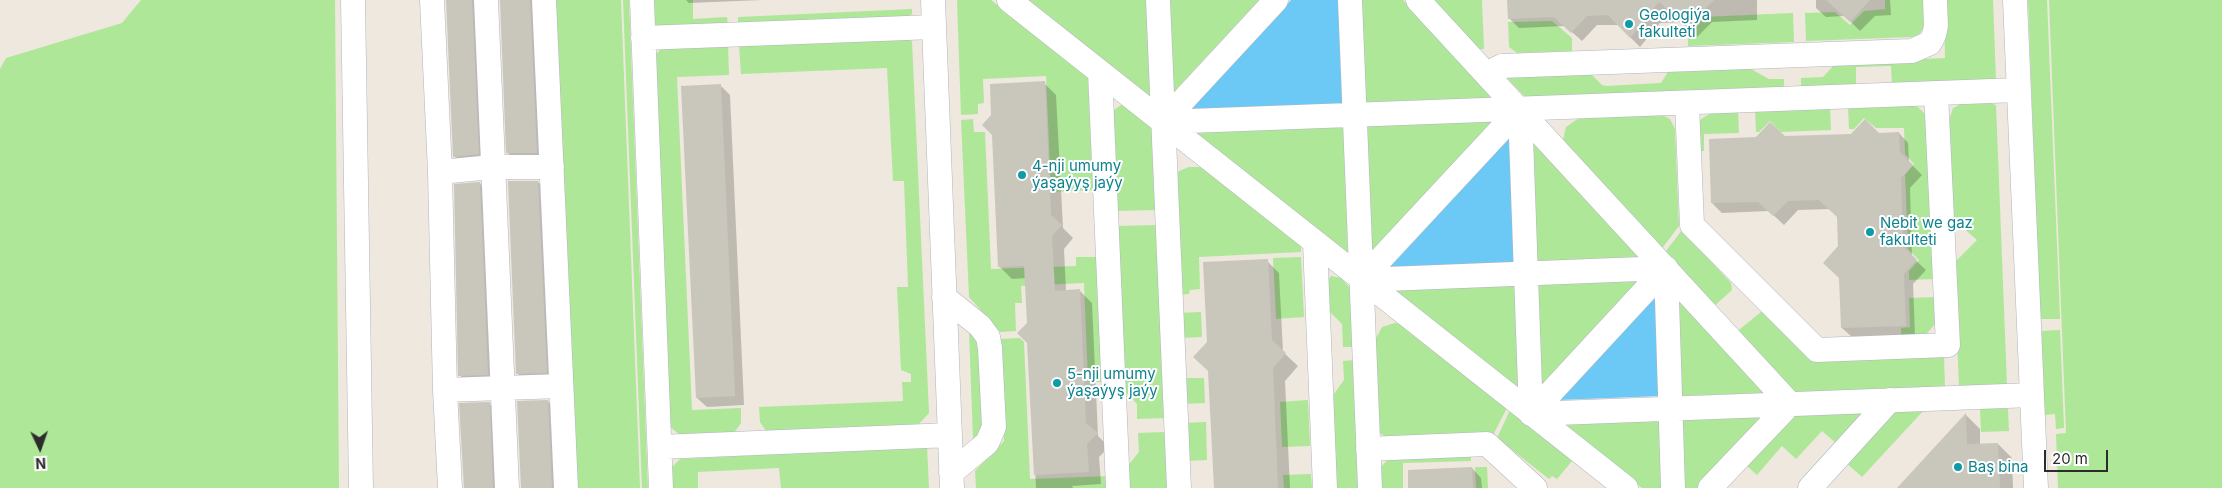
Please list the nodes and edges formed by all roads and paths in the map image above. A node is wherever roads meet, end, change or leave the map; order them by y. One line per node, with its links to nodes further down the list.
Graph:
1 (353, 0): 44 (lane)
2 (432, 0): 26 (lane)
3 (486, 0): 24 (lane)
4 (544, 0): 25 (lane)
5 (642, 0): 15 (lane)
6 (932, 0): 14 (lane)
7 (1009, 0): 16 (lane)
8 (1158, 0): 23 (lane)
9 (1276, 0): 23 (lane)
10 (1350, 0): 22 (lane)
11 (1418, 0): 17 (lane)
12 (1935, 0): 17 (lane)
13 (2015, 0): 18 (lane)
14 (933, 26): 15 (lane); 31 (lane)
15 (643, 38): 41 (lane)
16 (1100, 72): 23 (lane); 49 (lane)
17 (1486, 74): 21 (lane)
18 (2018, 90): 19 (lane); 35 (lane)
19 (1936, 94): 20 (lane); 20 (lane)
20 (1688, 103): 21 (lane)
21 (1520, 109): 22 (lane); 28 (lane); 29 (lane); 30 (lane)
22 (1354, 115): 23 (lane); 30 (lane)
23 (1164, 122): 27 (lane); 50 (lane)
24 (492, 167): 25 (lane); 26 (lane); 33 (lane)
25 (552, 167): 32 (lane)
26 (440, 172): 34 (lane)
27 (1315, 242): 30 (lane); 51 (lane)
28 (1666, 268): 29 (lane); 37 (lane); 38 (lane); 39 (lane)
29 (1526, 274): 30 (lane); 39 (lane)
30 (1361, 280): 39 (lane); 42 (lane)
31 (944, 297): 40 (lane); 43 (lane)
32 (561, 386): 33 (lane); 47 (lane)
33 (503, 388): 34 (lane); 46 (lane)
34 (445, 390): 45 (lane)
35 (2032, 395): 36 (lane); 58 (lane)
36 (1890, 400): 37 (lane); 57 (lane)
37 (1790, 404): 38 (lane); 56 (lane)
38 (1670, 409): 39 (lane); 55 (lane)
39 (1531, 414): 54 (lane)
40 (950, 435): 41 (lane); 43 (lane)
41 (660, 448): 48 (lane)
42 (1368, 449): 52 (lane); 53 (lane)
43 (952, 481)
44 (362, 488)
45 (450, 488)
46 (506, 488)
47 (566, 488)
48 (661, 488)
49 (1118, 488)
50 (1179, 488)
51 (1325, 488)
52 (1370, 488)
53 (1535, 488)
54 (1626, 488)
55 (1673, 488)
56 (1710, 488)
57 (1810, 488)
58 (2036, 488)

